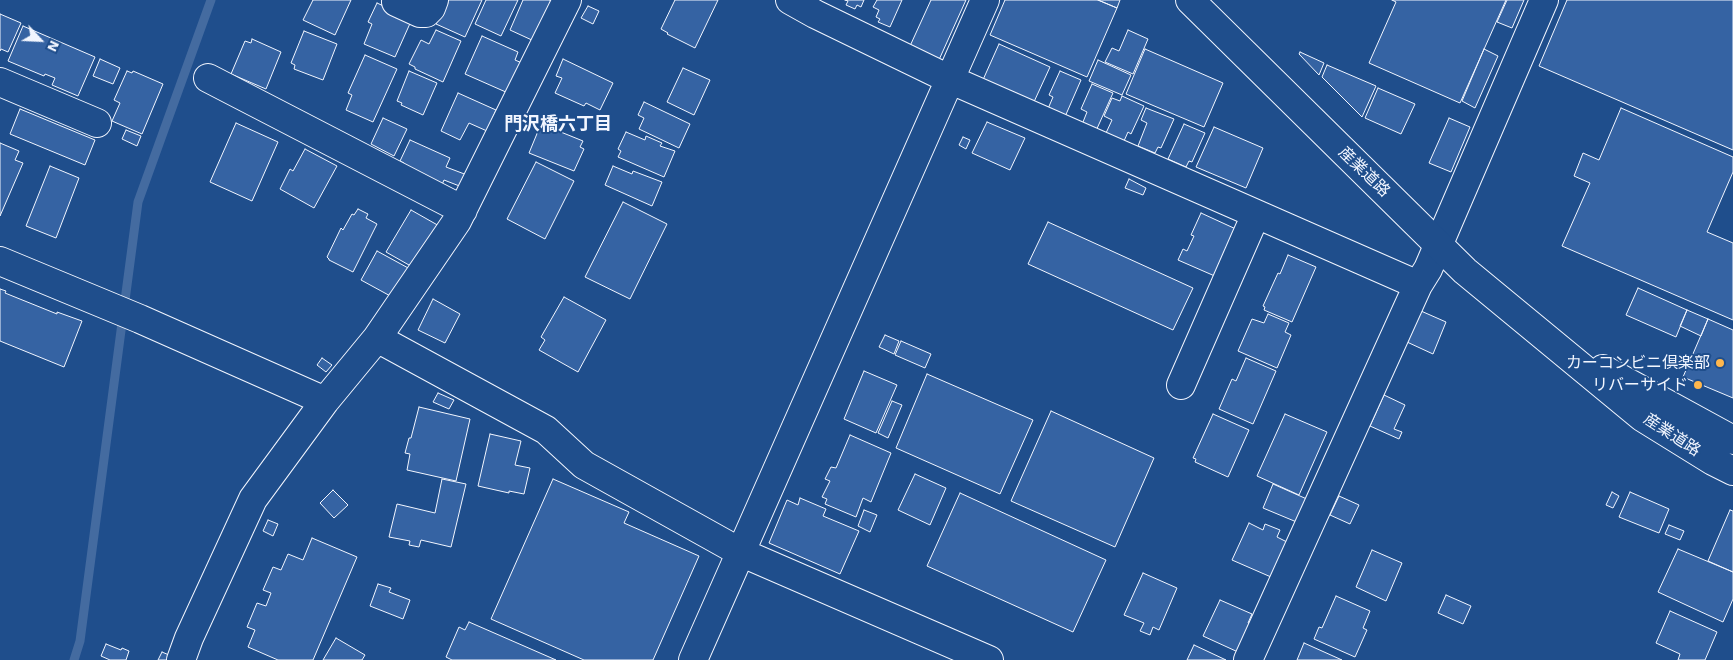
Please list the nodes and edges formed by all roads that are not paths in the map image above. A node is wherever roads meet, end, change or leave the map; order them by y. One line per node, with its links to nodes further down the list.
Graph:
1 (434, 0): 7 (street)
2 (567, 0): 12 (street)
3 (790, 0): 9 (street)
4 (985, 0): 9 (street)
5 (1190, 0): 14 (street, 産業道路)
6 (1544, 0): 14 (street)
7 (396, 2)
8 (208, 78): 12 (street)
9 (950, 79): 13 (street); 23 (street)
10 (0, 82): 11 (street)
11 (97, 123)
12 (463, 210): 18 (street)
13 (1256, 214): 16 (street); 19 (street)
14 (1439, 244): 16 (street); 17 (street, 産業道路)
15 (0, 261): 20 (street)
16 (1418, 285): 27 (street)
17 (1545, 337): 21 (street, 産業道路); 22 (street, 産業道路)
18 (376, 338): 20 (street); 23 (street)
19 (1181, 385)
20 (325, 401): 24 (street)
21 (1733, 440)
22 (1733, 471)
23 (740, 552): 25 (street); 26 (street)
24 (181, 660)
25 (693, 660)
26 (989, 660)
27 (1248, 660)

